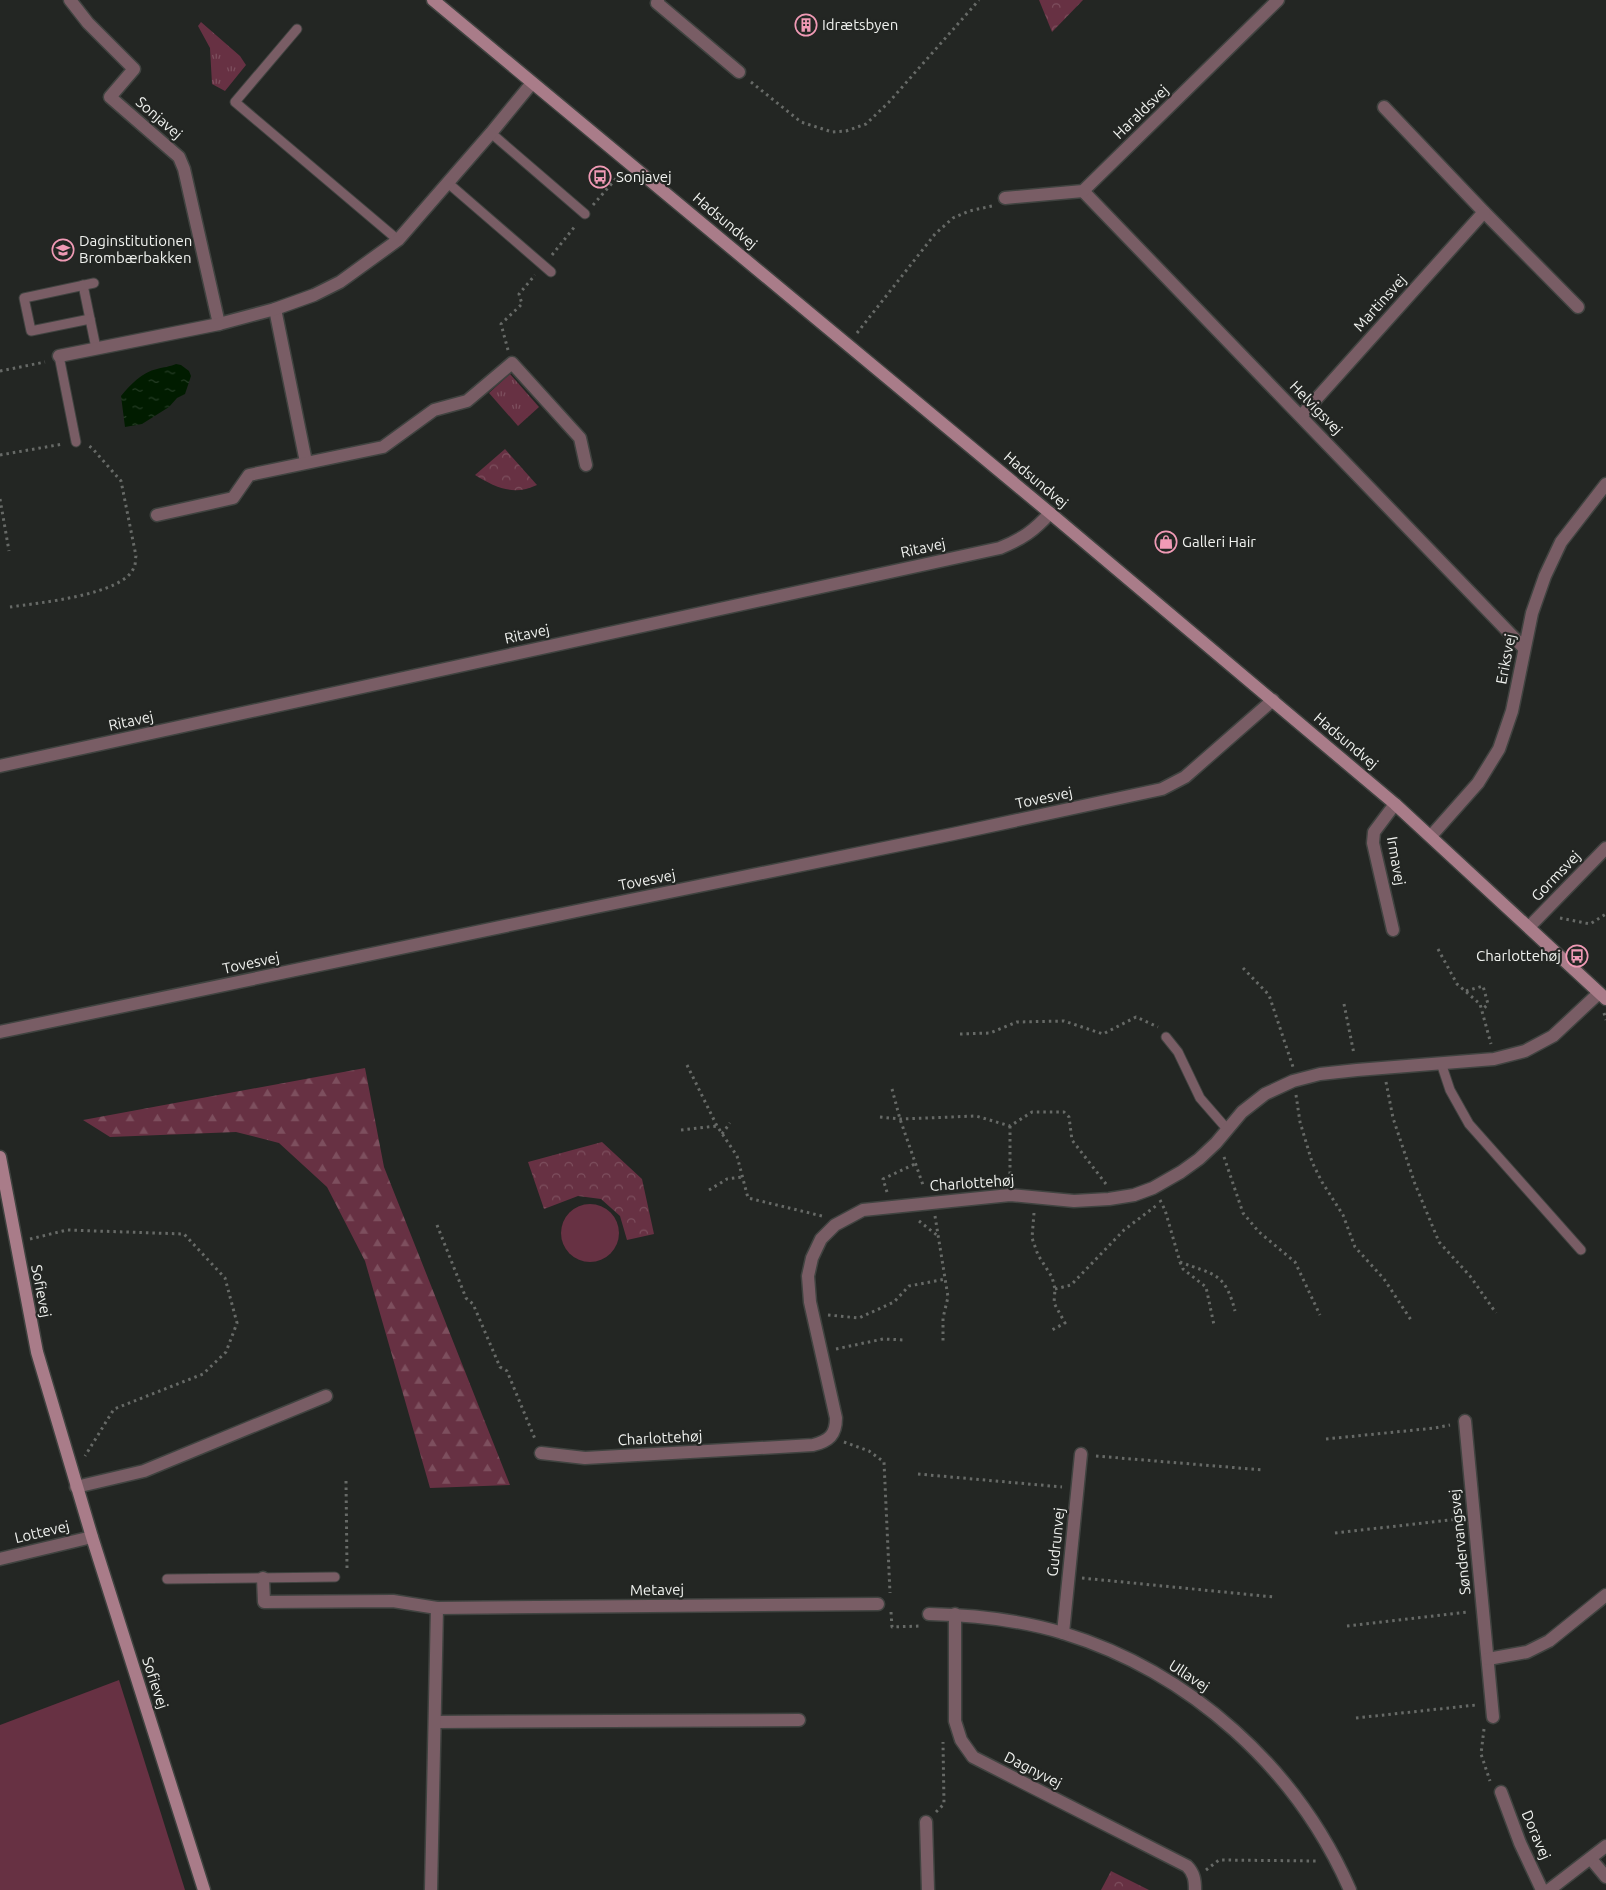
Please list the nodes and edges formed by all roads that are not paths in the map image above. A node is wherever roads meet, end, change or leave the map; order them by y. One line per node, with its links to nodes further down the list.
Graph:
1 (70, 0): 22 (street, Sonjavej)
2 (433, 0): 7 (street, Hadsundvej)
3 (658, 0): 6 (street)
4 (1278, 0): 11 (street, Haraldsvej)
5 (297, 29): 15 (lane)
6 (739, 72)
7 (532, 83): 9 (street); 30 (street, Hadsundvej)
8 (1384, 107): 13 (street)
9 (491, 133): 10 (street); 14 (lane)
10 (448, 183): 15 (street); 16 (lane)
11 (1083, 191): 12 (street); 25 (street, Helvigsvej)
12 (1005, 198)
13 (1484, 212): 19 (street); 25 (street, Martinsvej)
14 (584, 214)
15 (398, 240): 20 (street)
16 (551, 272)
17 (94, 282): 18 (lane)
18 (83, 285): 21 (lane); 21 (lane)
19 (1578, 307)
20 (275, 309): 22 (street); 27 (street)
21 (90, 318): 23 (lane)
22 (219, 324): 23 (street)
23 (96, 348): 24 (street)
24 (59, 356): 26 (lane)
25 (1300, 416): 32 (street, Helvigsvej)
26 (76, 442)
27 (306, 462): 28 (street); 31 (street)
28 (586, 465)
29 (1606, 484): 32 (street, Eriksvej)
30 (1050, 513): 33 (street, Hadsundvej); 34 (street, Ritavej)
31 (157, 515)
32 (1524, 648): 36 (street, Eriksvej)
33 (1273, 700): 35 (street, Hadsundvej); 41 (street, Tovesvej)
34 (0, 766)
35 (1396, 804): 36 (street, Hadsundvej); 39 (street, Irmavej)
36 (1432, 836): 38 (street, Hadsundvej)
37 (1606, 848): 38 (street, Gormsvej)
38 (1529, 926): 40 (street, Hadsundvej)
39 (1393, 930)
40 (1602, 996): 43 (street, Charlottehøj)
41 (0, 1032)
42 (1166, 1037): 44 (lane)
43 (1441, 1063): 44 (street, Charlottehøj); 46 (lane)
44 (1227, 1129): 49 (street, Charlottehøj)
45 (0, 1157): 51 (street, Sofievej)
46 (1581, 1250)
47 (326, 1396): 51 (street)
48 (1465, 1421): 63 (street, Søndervangsvej)
49 (541, 1453)
50 (1081, 1454): 62 (street, Gudrunvej)
51 (76, 1486): 52 (street, Sofievej)
52 (92, 1538): 53 (street, Lottevej); 73 (street, Sofievej)
53 (0, 1559)
54 (334, 1577): 55 (lane)
55 (263, 1578): 56 (lane); 59 (street, Metavej)
56 (166, 1579)
57 (1606, 1595): 63 (street)
58 (878, 1604): 59 (street, Metavej)
59 (437, 1608): 66 (street)
60 (929, 1614): 61 (street, Ullavej)
61 (955, 1614): 62 (street, Ullavej); 72 (street, Dagnyvej)
62 (1063, 1633): 76 (street, Ullavej)
63 (1488, 1659): 64 (street, Søndervangsvej)
64 (1492, 1717)
65 (799, 1720): 66 (street)
66 (436, 1722): 74 (street)
67 (1501, 1792): 77 (street, Doravej)
68 (926, 1822): 75 (street)
69 (1606, 1846): 70 (street)
70 (1591, 1859): 71 (street); 78 (street)
71 (1606, 1877)
72 (1195, 1885)
73 (204, 1890)
74 (431, 1890)
75 (928, 1890)
76 (1350, 1890)
77 (1542, 1890)
78 (1550, 1890)

